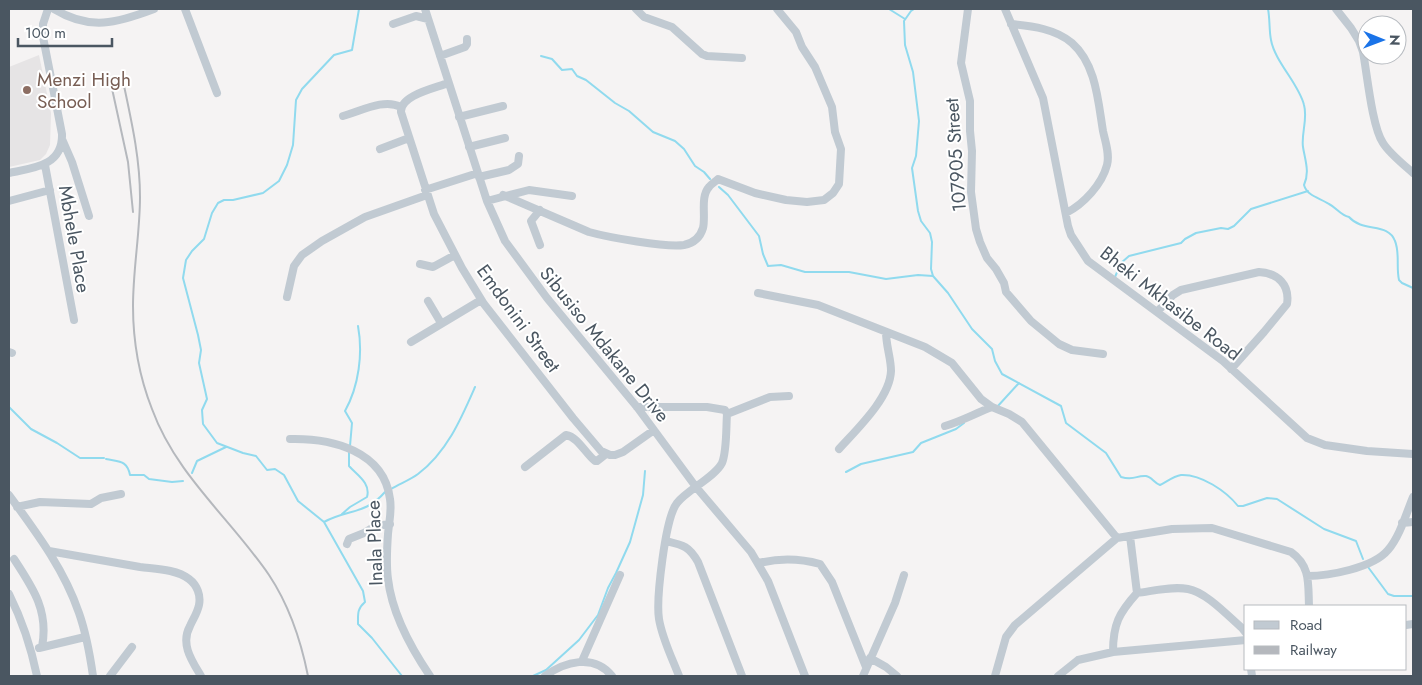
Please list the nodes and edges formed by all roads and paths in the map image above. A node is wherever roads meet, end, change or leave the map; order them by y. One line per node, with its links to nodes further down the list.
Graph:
1 (48, 9): 25 (street)
2 (54, 9): 3 (street)
3 (154, 9)
4 (185, 9): 18 (street)
5 (425, 9): 11 (street, Sibusiso Mdakane Drive)
6 (778, 9): 39 (street)
7 (968, 9): 54 (street, 107905 Street)
8 (1005, 9): 13 (street, Bheki Mkhasibe Road)
9 (1336, 9): 31 (street)
10 (637, 11): 16 (street)
11 (428, 19): 12 (street); 15 (street, Sibusiso Mdakane Drive)
12 (393, 24)
13 (1011, 24): 40 (street, Bheki Mkhasibe Road); 40 (street)
14 (467, 39): 15 (street)
15 (440, 56): 17 (street, Sibusiso Mdakane Drive)
16 (742, 58)
17 (448, 83): 20 (street); 22 (street, Sibusiso Mdakane Drive)
18 (217, 93)
19 (503, 106): 22 (street)
20 (401, 107): 21 (street); 23 (street, Emdonini Street)
21 (343, 116)
22 (459, 117): 26 (street, Sibusiso Mdakane Drive)
23 (409, 138): 27 (street); 34 (street, Emdonini Street)
24 (505, 138): 26 (street)
25 (62, 139): 29 (street); 41 (street)
26 (469, 147): 32 (street, Sibusiso Mdakane Drive)
27 (380, 148)
28 (519, 156): 32 (street)
29 (45, 165): 30 (street); 33 (street, Mbhele Place)
30 (9, 172)
31 (1413, 173)
32 (478, 175): 34 (street); 38 (street, Sibusiso Mdakane Drive)
33 (50, 190): 37 (street); 50 (street, Mbhele Place)
34 (426, 193): 43 (street, Emdonini Street); 46 (street)
35 (503, 195): 36 (street); 38 (street); 39 (street)
36 (572, 196)
37 (9, 201)
38 (487, 201): 58 (street, Sibusiso Mdakane Drive)
39 (540, 210): 42 (street)
40 (1066, 213): 49 (street, Bheki Mkhasibe Road)
41 (89, 216)
42 (540, 245)
43 (455, 255): 44 (street); 47 (street, Emdonini Street)
44 (420, 264)
45 (758, 293): 52 (street)
46 (288, 296)
47 (481, 300): 51 (street); 64 (street, Emdonini Street)
48 (428, 301): 51 (street)
49 (1157, 312): 55 (street, Bheki Mkhasibe Road); 55 (street)
50 (74, 320)
51 (441, 323): 53 (street)
52 (886, 332): 57 (street); 63 (street)
53 (411, 342)
54 (1103, 354)
55 (1231, 369): 65 (street, Bheki Mkhasibe Road)
56 (789, 396): 59 (street)
57 (992, 407): 60 (street); 76 (street)
58 (637, 408): 59 (street); 61 (street, Sibusiso Mdakane Drive)
59 (727, 414): 67 (street)
60 (946, 426)
61 (654, 430): 64 (street); 67 (street, Sibusiso Mdakane Drive)
62 (290, 439): 74 (street, Inala Place)
63 (839, 449)
64 (606, 454): 66 (street)
65 (1413, 454)
66 (525, 467)
67 (696, 486): 77 (street); 81 (street, Sibusiso Mdakane Drive)
68 (121, 494): 71 (street)
69 (9, 495): 71 (street)
70 (1413, 497): 73 (street)
71 (18, 507): 79 (street)
72 (1413, 522): 73 (street)
73 (1402, 523): 84 (street)
74 (390, 524): 78 (street); 102 (street, Inala Place)
75 (1130, 536): 76 (street); 84 (street); 85 (street)
76 (1118, 538): 110 (street)
77 (666, 541): 105 (street); 106 (street)
78 (347, 544)
79 (49, 551): 89 (street); 101 (street)
80 (14, 559): 91 (street)
81 (758, 563): 97 (street); 107 (street, Sibusiso Mdakane Drive)
82 (620, 574): 96 (street)
83 (904, 575): 95 (street)
84 (1307, 576): 87 (street)
85 (1137, 593): 88 (street); 94 (street)
86 (9, 594): 93 (street)
87 (1309, 605)
88 (1244, 630)
89 (85, 637): 91 (street); 99 (street)
90 (1244, 640): 94 (street)
91 (42, 647): 93 (street)
92 (132, 647): 100 (street)
93 (32, 650): 98 (street)
94 (1113, 652): 111 (street)
95 (870, 658): 97 (street); 109 (street)
96 (582, 661): 103 (street); 104 (street)
97 (866, 667): 108 (street)
98 (37, 676)
99 (94, 676)
100 (110, 676)
101 (201, 676)
102 (430, 676)
103 (545, 676)
104 (612, 676)
105 (679, 676)
106 (742, 676)
107 (805, 676)
108 (864, 676)
109 (897, 676)
110 (995, 676)
111 (1058, 676)

